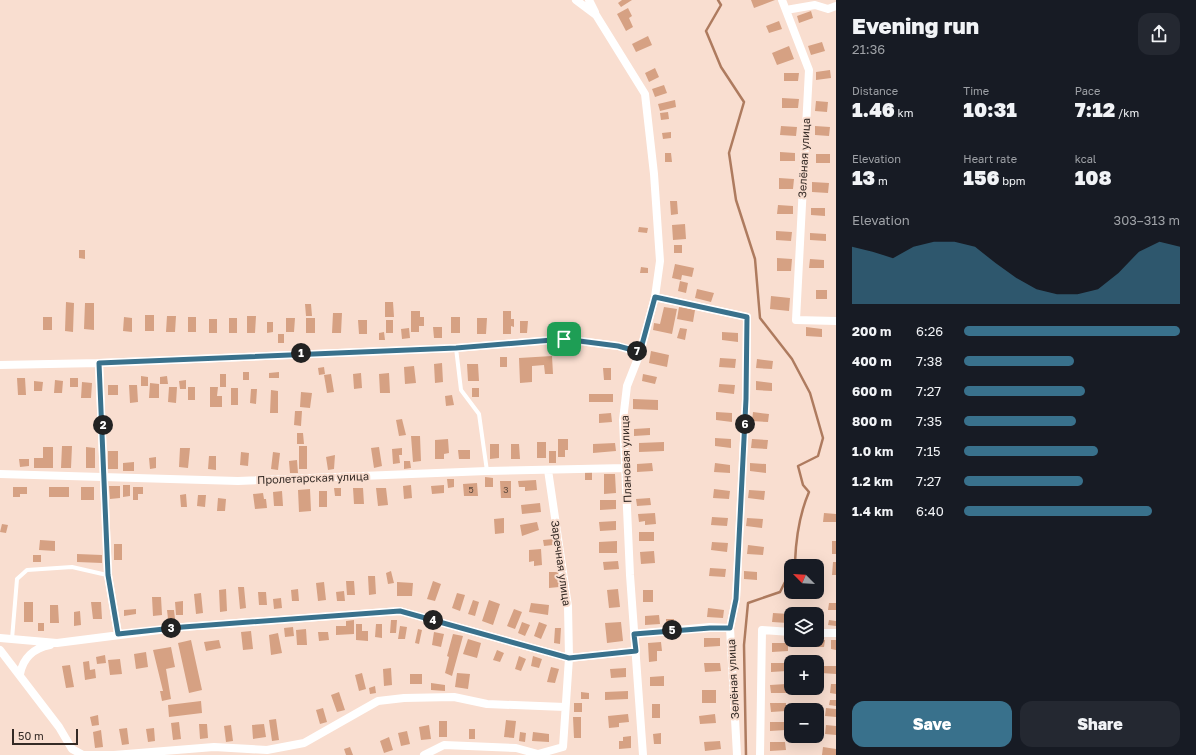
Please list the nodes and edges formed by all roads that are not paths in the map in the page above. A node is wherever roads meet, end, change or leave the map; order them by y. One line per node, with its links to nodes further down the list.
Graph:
1 (576, 0): 6 (street, Плановая улица)
2 (588, 0): 6 (street, Плановая улица)
3 (782, 0): 5 (street, Зелёная улица)
4 (836, 6): 5 (street)
5 (786, 10): 8 (street, Зелёная улица)
6 (596, 15): 7 (street, Плановая улица)
7 (655, 297): 10 (street, Плановая улица); 19 (street, Зелёная улица)
8 (836, 321)
9 (456, 348): 10 (street); 11 (street); 15 (lane)
10 (640, 352): 13 (street, Плановая улица)
11 (99, 363): 12 (street); 17 (street)
12 (0, 365)
13 (626, 468): 14 (street, Пролетарская улица); 24 (street, Плановая улица)
14 (548, 470): 15 (street, Пролетарская улица); 30 (street, Заречная улица)
15 (487, 471): 17 (street, Пролетарская улица)
16 (0, 474): 17 (street, Пролетарская улица)
17 (105, 478): 18 (street)
18 (108, 575): 23 (street); 26 (lane)
19 (730, 628): 24 (street); 36 (street, Зелёная улица)
20 (784, 632): 37 (street)
21 (824, 633): 22 (street)
22 (836, 633)
23 (118, 634): 27 (street); 30 (street)
24 (634, 634): 29 (street, Плановая улица)
25 (0, 638): 26 (street)
26 (12, 639): 27 (street)
27 (57, 643): 31 (street)
28 (0, 650): 31 (street)
29 (636, 651): 30 (street); 35 (street, Плановая улица)
30 (569, 658): 32 (street, Заречная улица)
31 (20, 674): 32 (street)
32 (565, 708): 33 (street, Заречная улица)
33 (538, 754): 34 (street)
34 (424, 755)
35 (643, 755)
36 (737, 755)
37 (760, 755)

